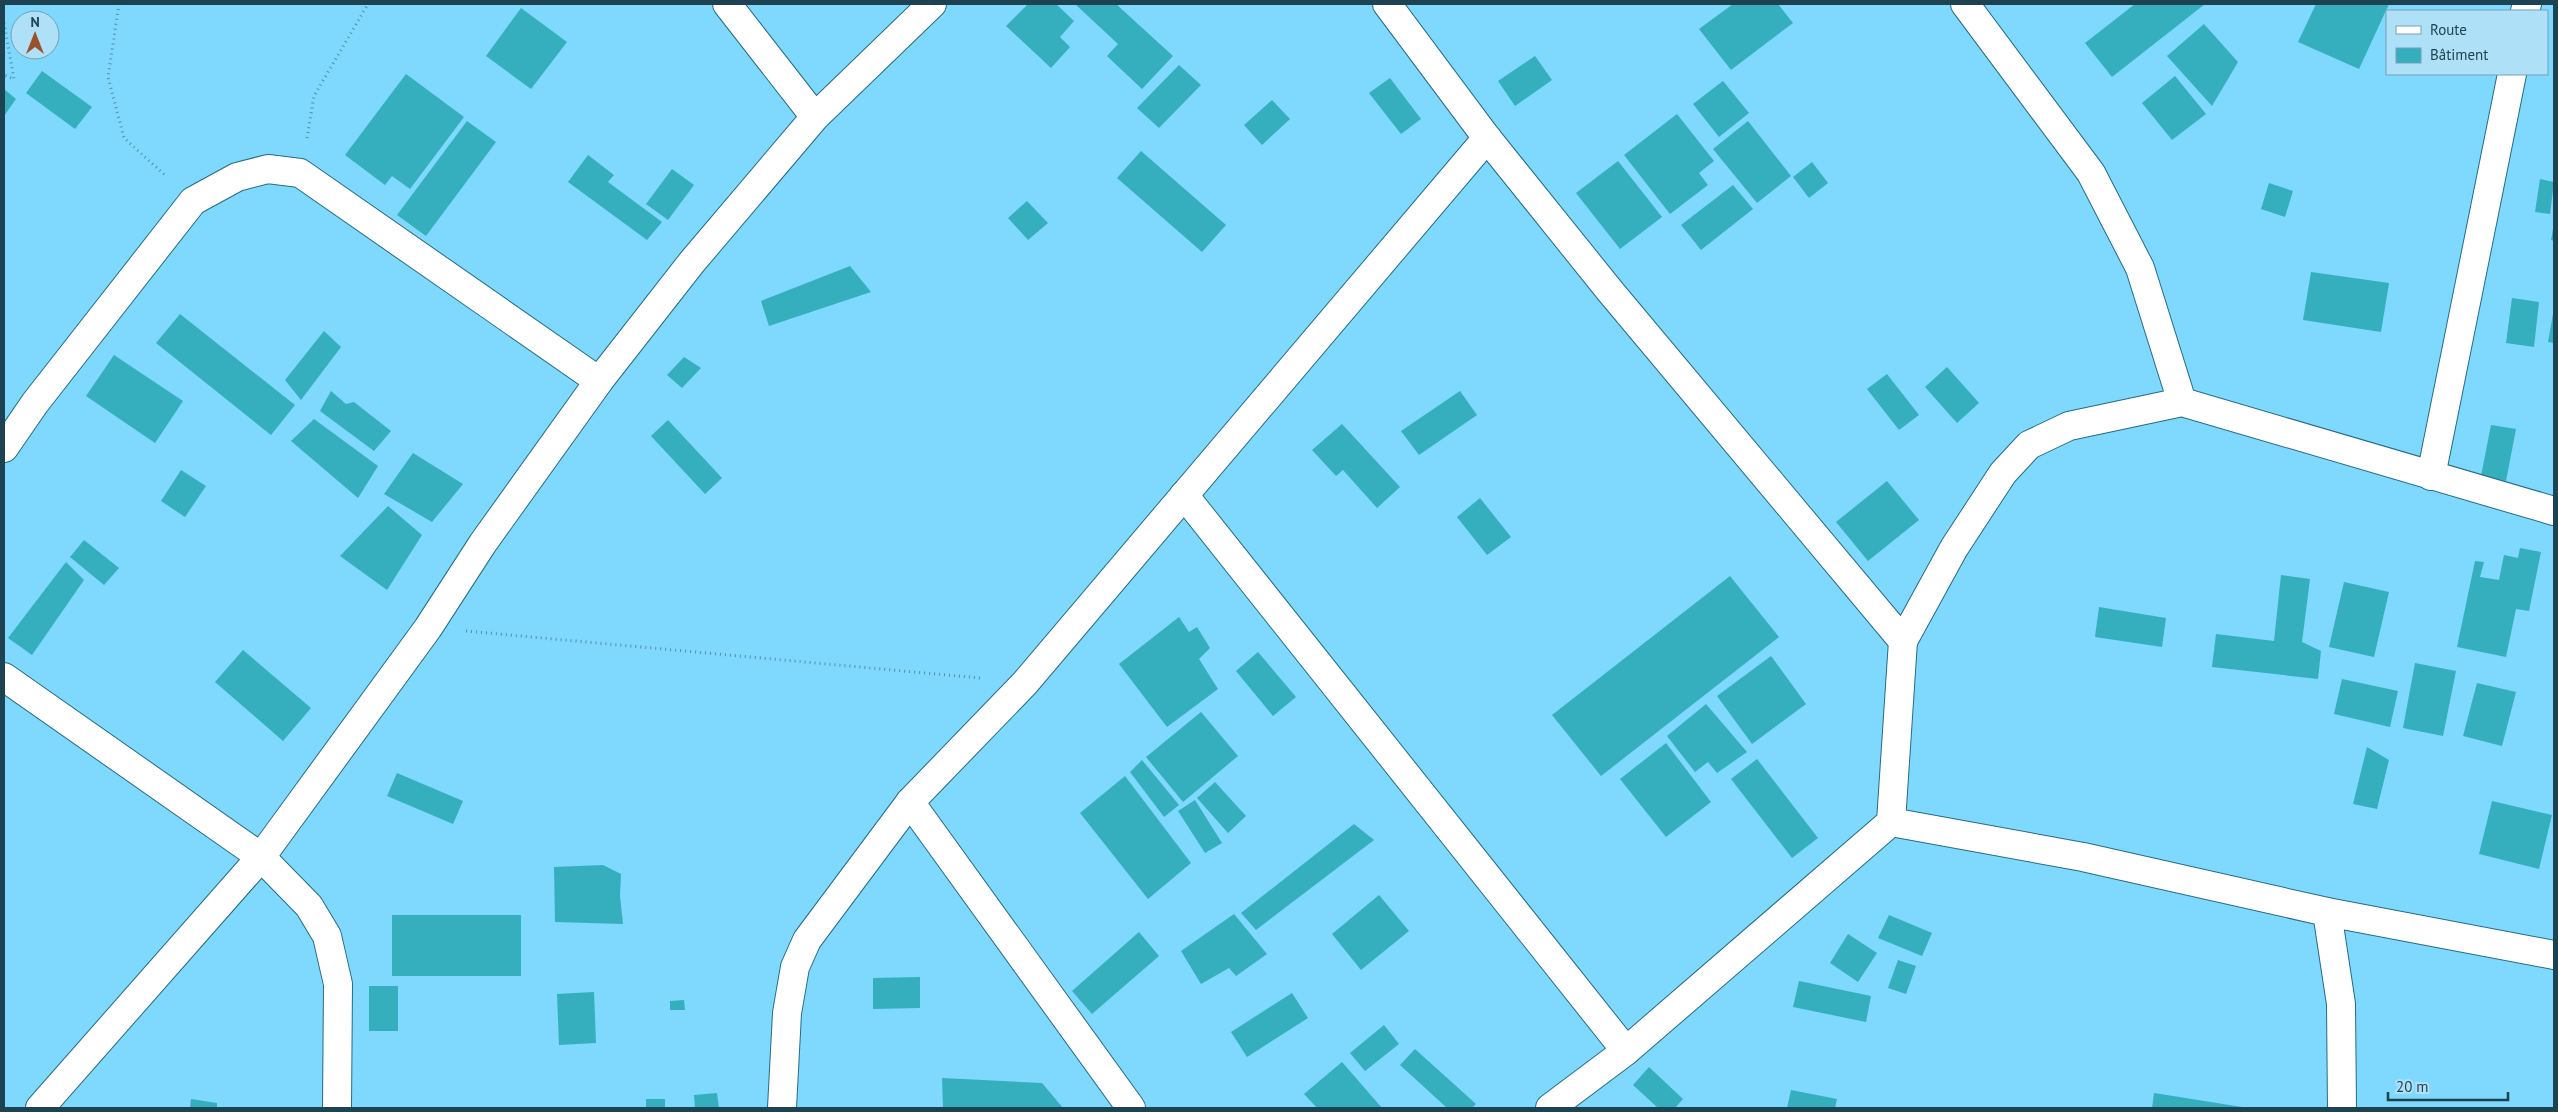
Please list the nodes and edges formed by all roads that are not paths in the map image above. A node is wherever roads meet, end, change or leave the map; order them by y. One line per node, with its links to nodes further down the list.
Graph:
1 (727, 4): 6 (street)
2 (932, 4): 6 (street)
3 (1387, 4): 7 (street)
4 (1965, 4): 9 (street)
5 (2512, 75): 11 (street)
6 (815, 118): 8 (street)
7 (1487, 138): 12 (street); 14 (street)
8 (599, 381): 10 (street); 18 (street)
9 (2182, 402): 11 (street); 14 (street)
10 (4, 448)
11 (2430, 476): 13 (street)
12 (1184, 495): 16 (street); 21 (street)
13 (2554, 511)
14 (1903, 641): 17 (street)
15 (4, 677): 18 (street)
16 (910, 802): 24 (street); 25 (street)
17 (1891, 822): 19 (street); 21 (street)
18 (261, 857): 22 (street); 23 (street)
19 (2327, 912): 20 (street); 27 (street)
20 (2554, 955)
21 (1626, 1051): 26 (street)
22 (40, 1108)
23 (337, 1108)
24 (782, 1108)
25 (1131, 1108)
26 (1550, 1108)
27 (2342, 1108)

